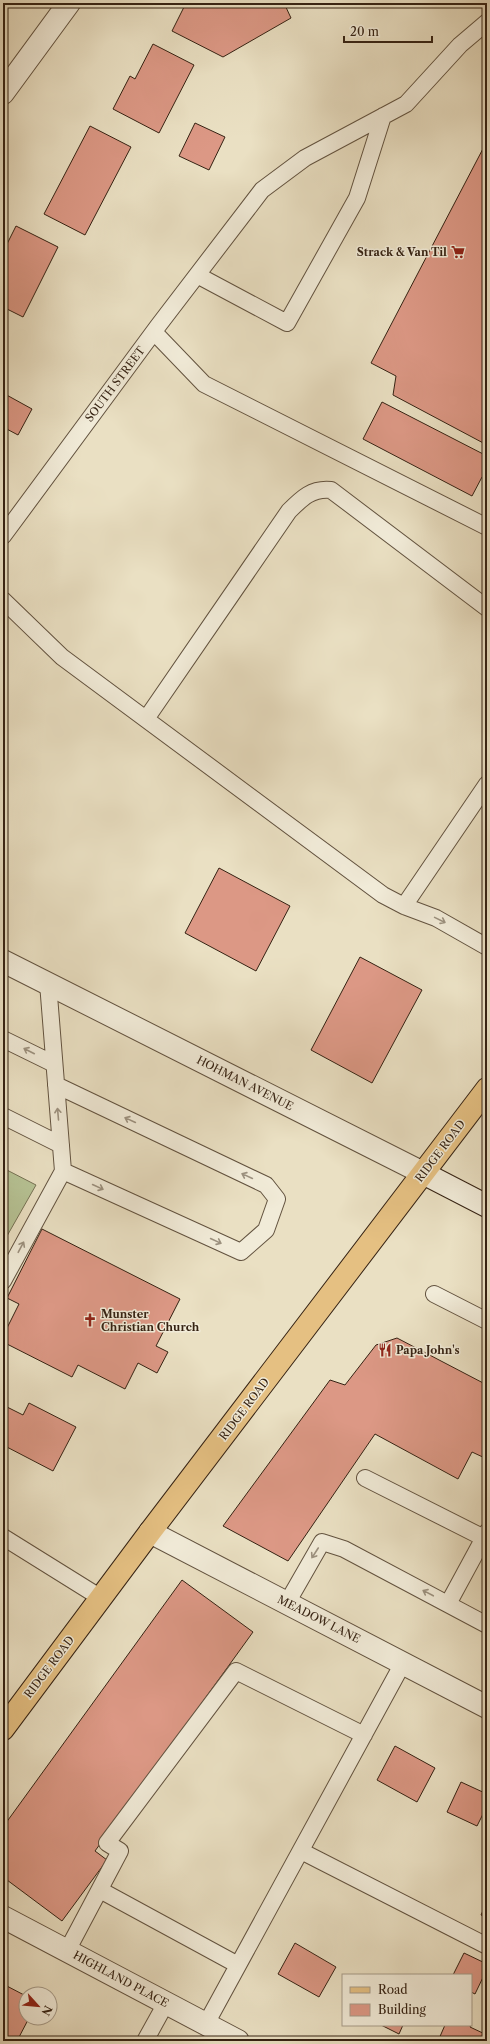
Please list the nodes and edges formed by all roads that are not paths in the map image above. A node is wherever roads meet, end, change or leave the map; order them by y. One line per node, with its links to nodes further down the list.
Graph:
1 (69, 3): 3 (street)
2 (487, 22): 4 (lane, SOUTH STREET)
3 (3, 93)
4 (383, 116): 5 (lane, SOUTH STREET); 5 (lane)
5 (196, 275): 6 (lane, SOUTH STREET)
6 (154, 332): 7 (lane); 8 (lane, SOUTH STREET)
7 (487, 527)
8 (3, 536)
9 (3, 600): 11 (lane)
10 (487, 608): 11 (lane)
11 (146, 719): 13 (lane)
12 (487, 784): 13 (lane)
13 (404, 906): 14 (lane, one-way to 14)
14 (487, 947)
15 (3, 961): 16 (street, HOHMAN AVENUE)
16 (48, 983): 18 (lane); 24 (street, HOHMAN AVENUE)
17 (3, 1038): 18 (lane, one-way to 17)
18 (54, 1064): 19 (lane)
19 (56, 1085): 22 (lane, one-way to 19); 23 (lane, one-way to 19)
20 (487, 1090): 24 (main road, RIDGE ROAD)
21 (3, 1116): 22 (lane)
22 (61, 1145): 23 (lane)
23 (62, 1171): 26 (lane, one-way to 23)
24 (423, 1173): 25 (street, HOHMAN AVENUE); 30 (main road, RIDGE ROAD)
25 (487, 1206)
26 (3, 1281)
27 (434, 1294): 28 (lane)
28 (487, 1321)
29 (365, 1478): 31 (lane)
30 (150, 1532): 33 (main road, RIDGE ROAD); 34 (street, MEADOW LANE)
31 (485, 1535): 35 (lane)
32 (3, 1537): 33 (lane)
33 (101, 1598): 39 (main road, RIDGE ROAD)
34 (287, 1603): 35 (lane, one-way to 34); 37 (street, MEADOW LANE)
35 (448, 1604): 36 (lane)
36 (487, 1624)
37 (404, 1663): 38 (street, MEADOW LANE); 40 (lane)
38 (487, 1707)
39 (4, 1727)
40 (364, 1735): 41 (lane); 42 (lane)
41 (301, 1851): 44 (lane); 46 (lane)
42 (100, 1890): 45 (lane); 46 (lane)
43 (3, 1917): 45 (street, HIGHLAND PLACE)
44 (487, 1946)
45 (67, 1951): 47 (street, HIGHLAND PLACE)
46 (238, 1965): 48 (lane)
47 (166, 2003): 48 (street, HIGHLAND PLACE); 49 (lane)
48 (206, 2024): 50 (street, HIGHLAND PLACE)
49 (145, 2041)
50 (238, 2041)

